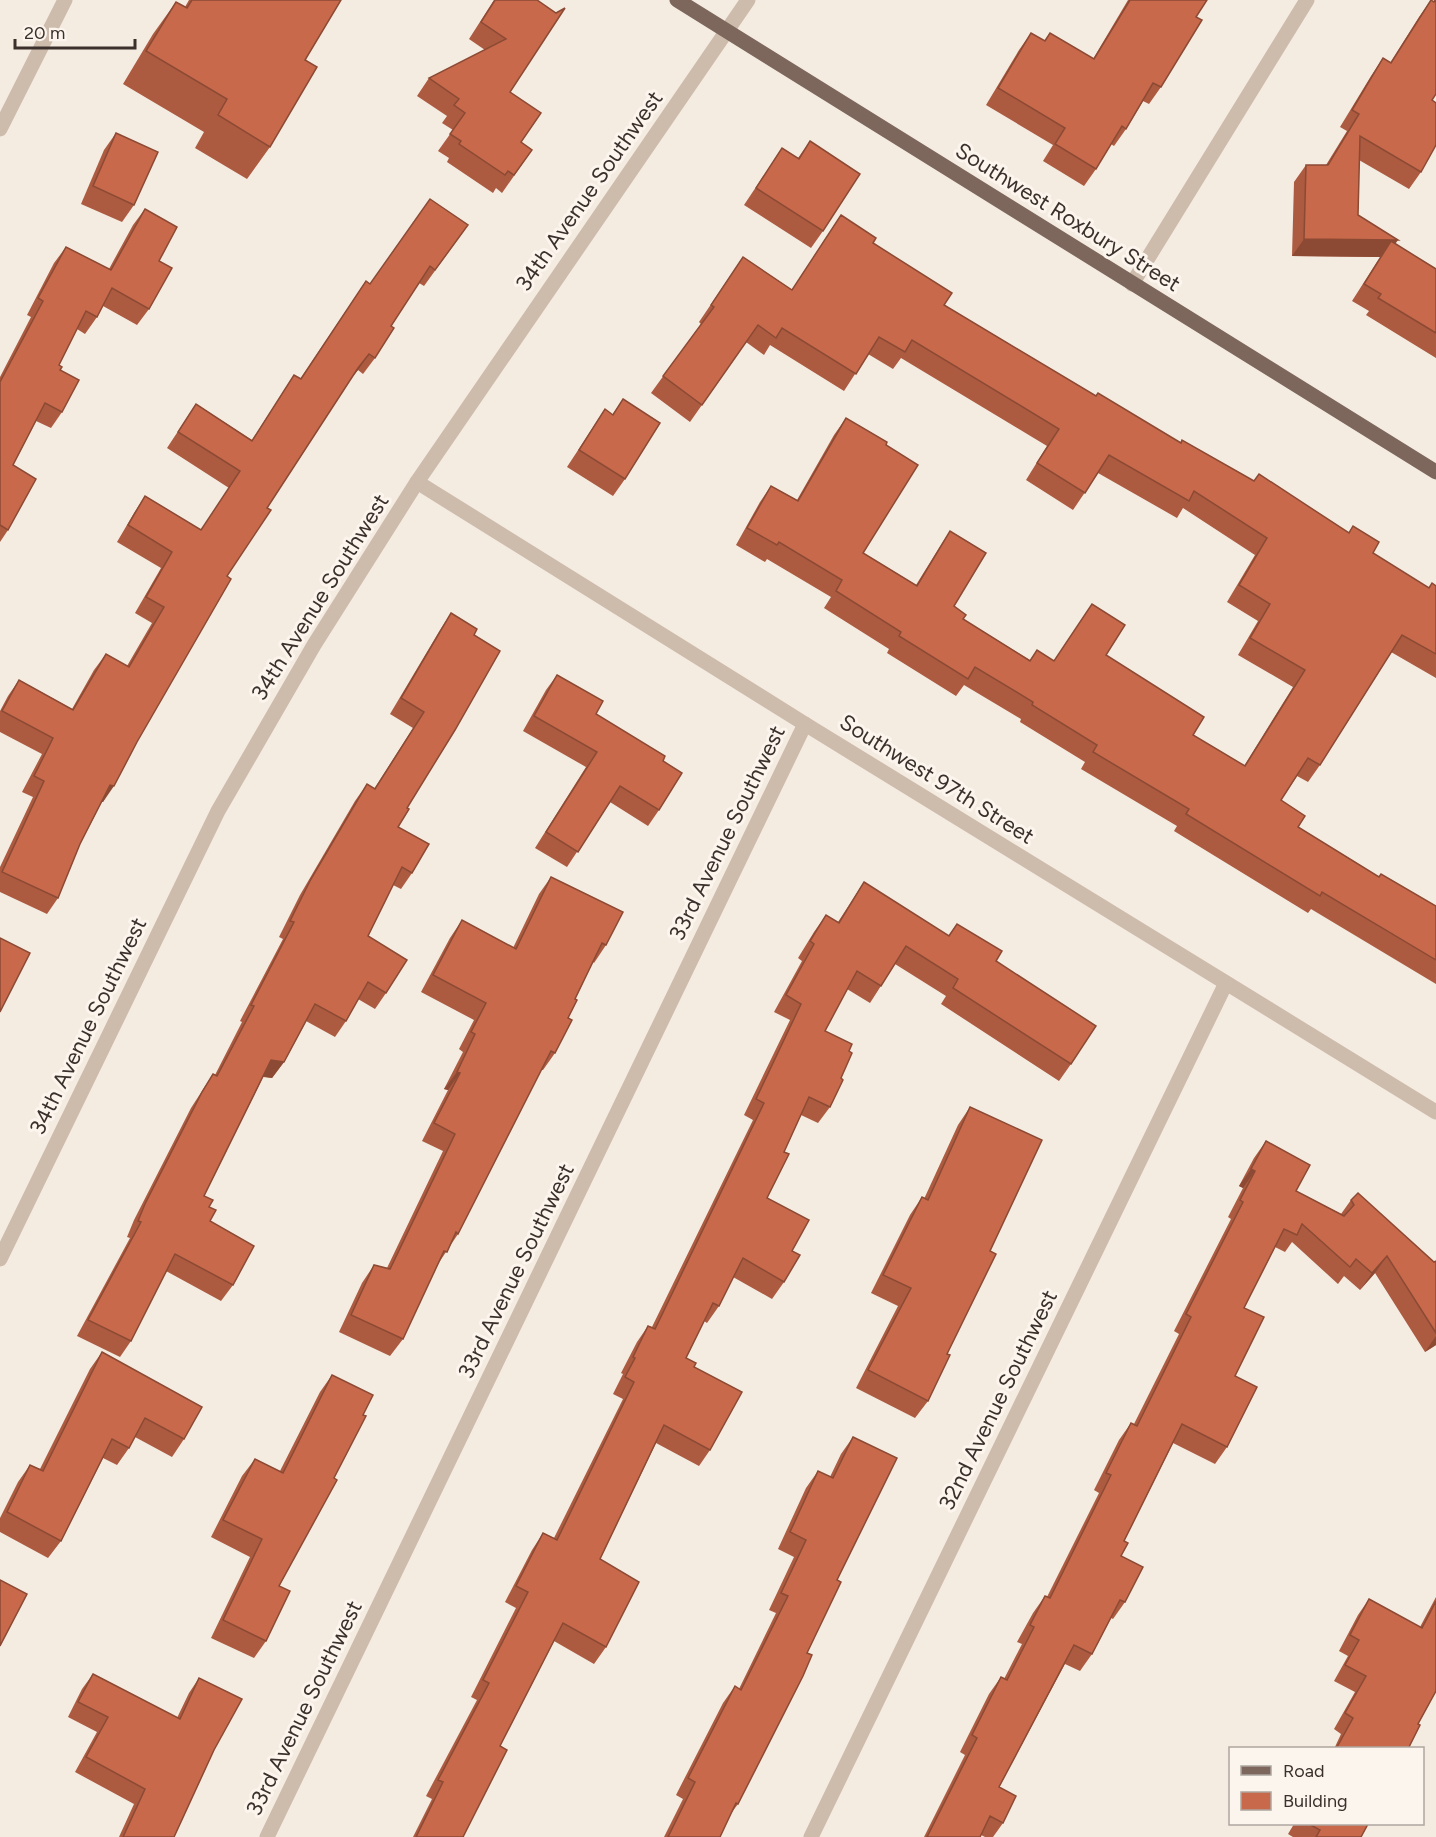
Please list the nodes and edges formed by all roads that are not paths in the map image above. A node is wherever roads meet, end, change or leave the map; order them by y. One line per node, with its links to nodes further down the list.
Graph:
1 (65, 0): 6 (street)
2 (677, 0): 5 (main road, Southwest Roxbury Street)
3 (748, 0): 5 (street, 34th Avenue Southwest)
4 (1308, 0): 7 (street)
5 (728, 32): 7 (main road, Southwest Roxbury Street); 9 (street, 34th Avenue Southwest)
6 (0, 129)
7 (1132, 284): 8 (main road, Southwest Roxbury Street)
8 (1436, 472)
9 (417, 482): 10 (street, Southwest 97th Street); 13 (street, 34th Avenue Southwest)
10 (805, 724): 11 (street, Southwest 97th Street); 14 (street, 33rd Avenue Southwest)
11 (1226, 984): 12 (street, Southwest 97th Street); 15 (street, 32nd Avenue Southwest)
12 (1436, 1112)
13 (0, 1259)
14 (267, 1837)
15 (811, 1837)

